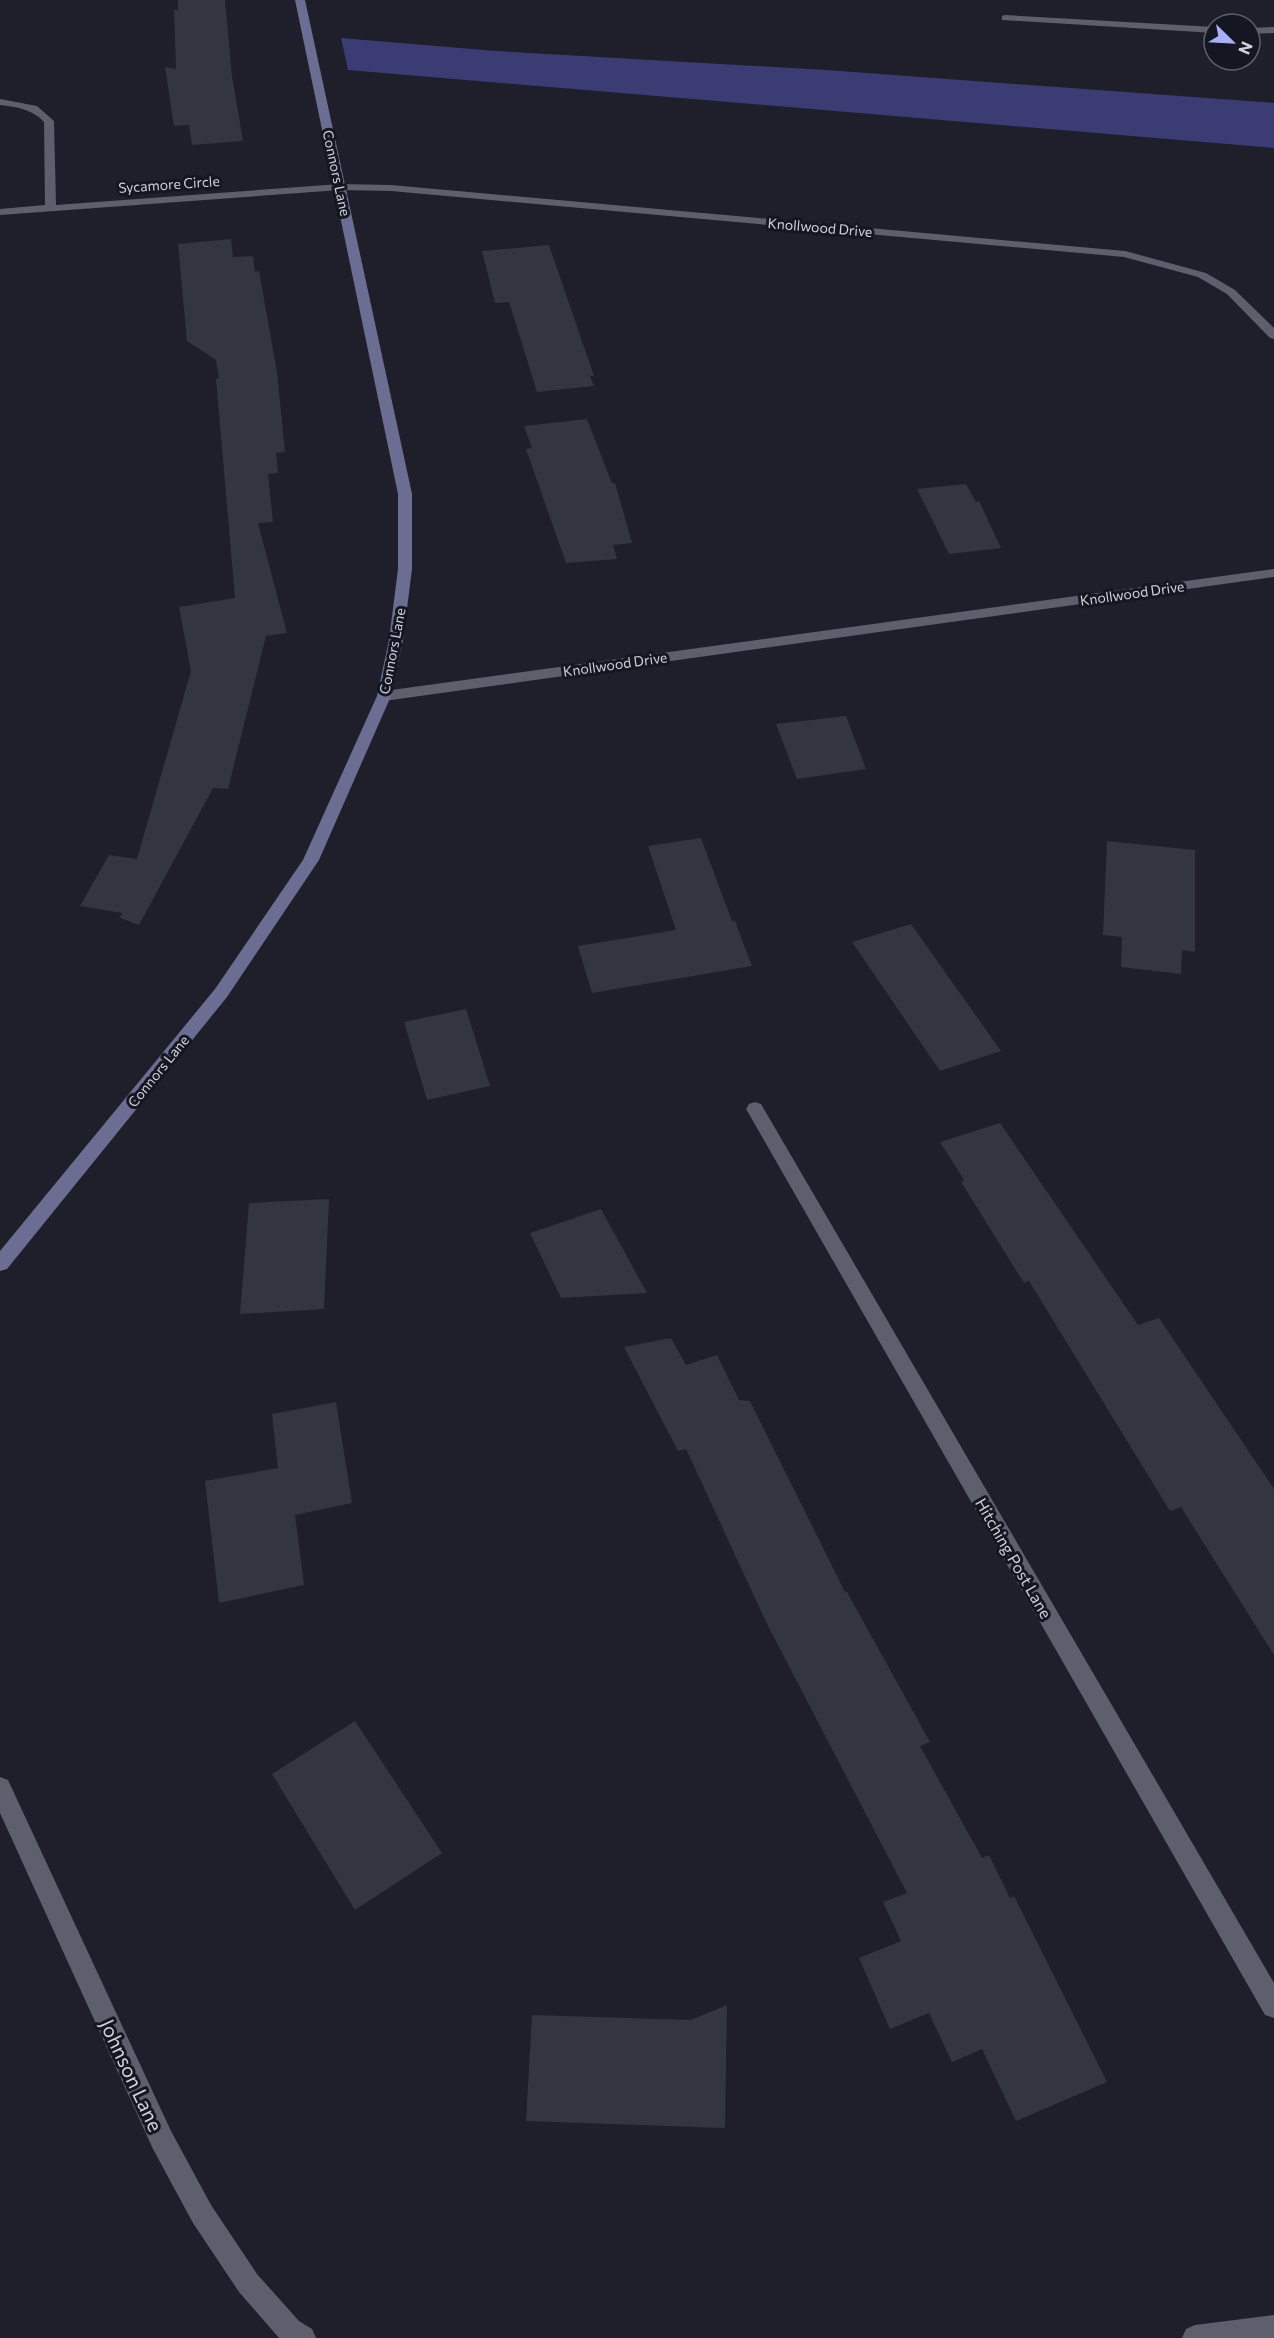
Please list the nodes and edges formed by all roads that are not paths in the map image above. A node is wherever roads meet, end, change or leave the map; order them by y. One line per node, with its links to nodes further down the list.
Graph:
1 (300, 0): 5 (street, Connors Lane)
2 (1005, 18): 3 (street)
3 (1202, 29)
4 (0, 102): 6 (street)
5 (340, 187): 6 (street, Sycamore Circle); 8 (street, Knollwood Drive); 10 (street, Connors Lane)
6 (51, 207): 7 (street, Sycamore Circle)
7 (0, 212)
8 (1274, 335)
9 (1274, 573): 10 (street, Knollwood Drive)
10 (384, 696): 12 (street, Connors Lane)
11 (754, 1109): 14 (street, Hitching Post Lane)
12 (0, 1264)
13 (0, 1788): 16 (street, Johnson Lane)
14 (1274, 2007)
15 (1274, 2328): 17 (street)
16 (303, 2338)
17 (1195, 2338)

